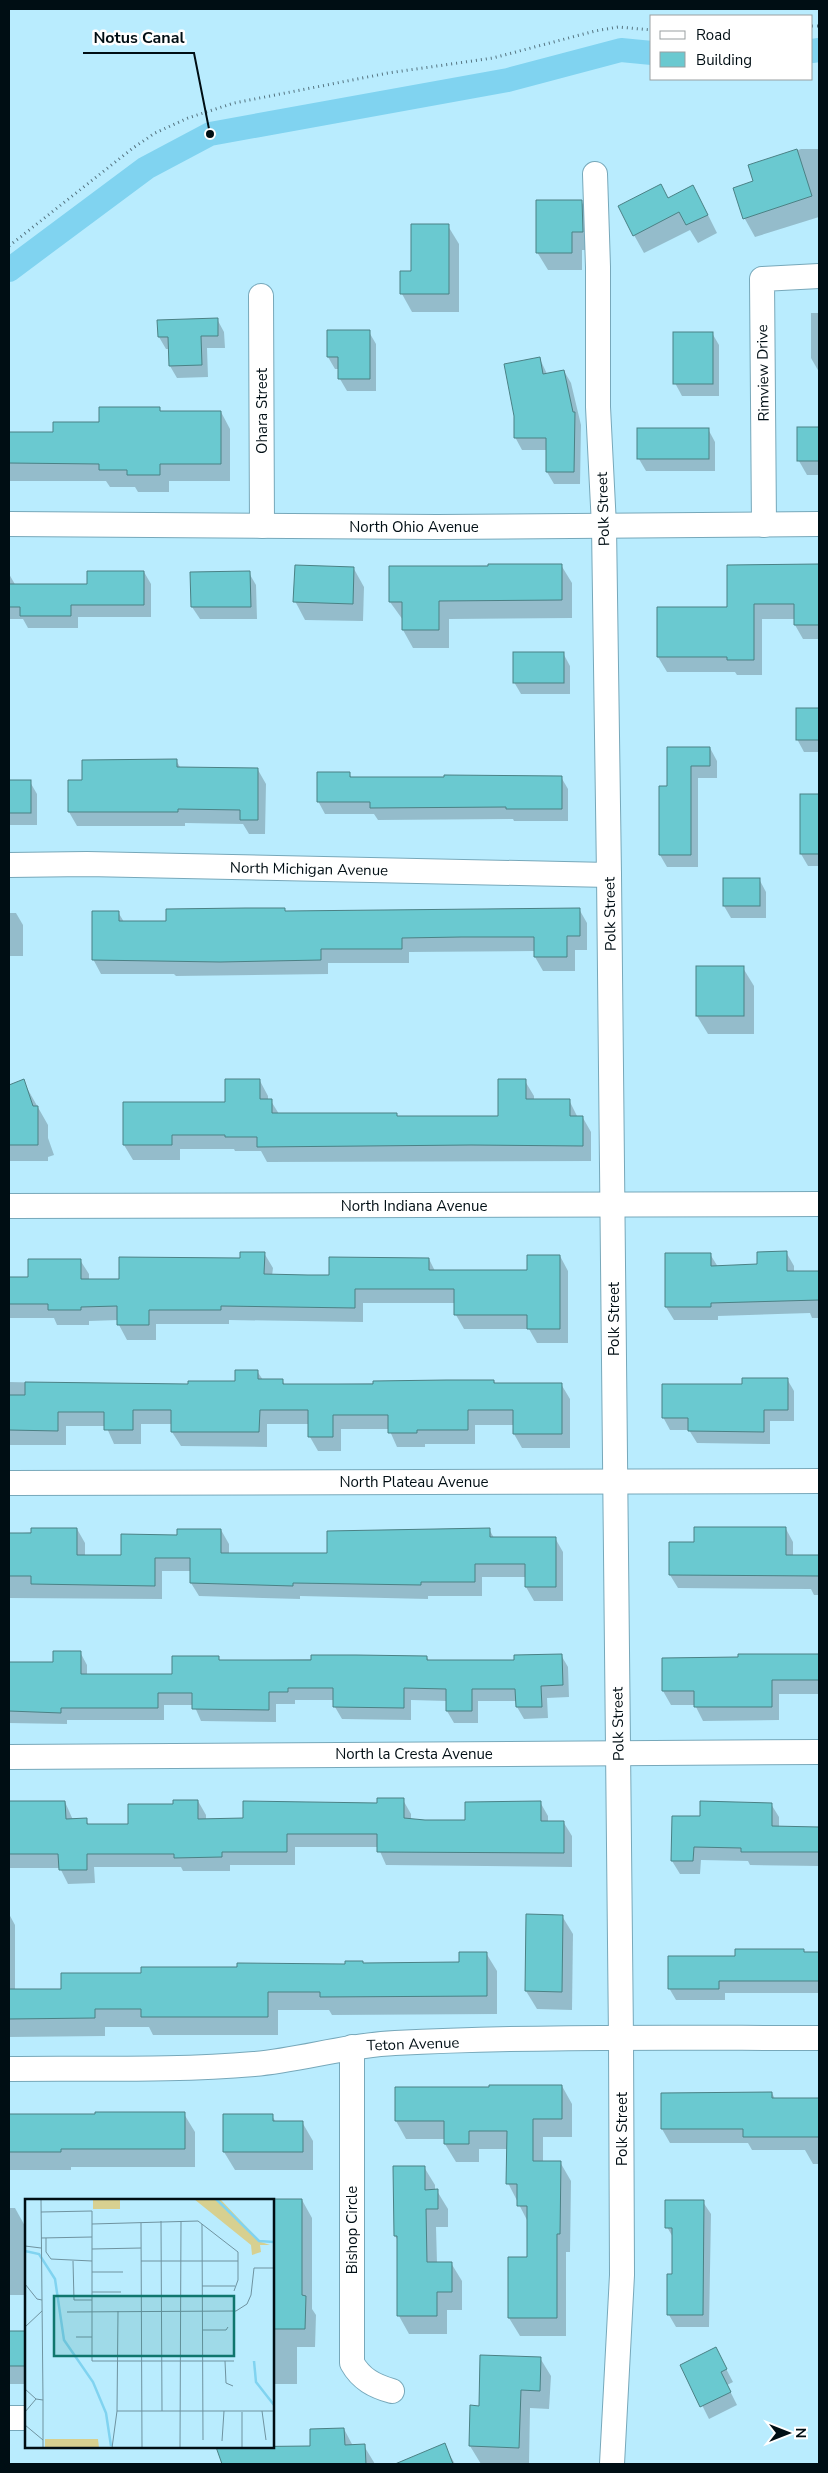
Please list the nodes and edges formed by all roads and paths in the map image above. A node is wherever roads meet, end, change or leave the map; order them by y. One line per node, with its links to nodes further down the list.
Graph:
1 (650, 30): 3 (path)
2 (595, 174): 10 (street, Polk Street)
3 (9, 246)
4 (819, 276): 8 (street, Rimview Drive)
5 (261, 296): 9 (street, Ohara Street)
6 (9, 524): 9 (street, North Ohio Avenue)
7 (819, 524): 8 (street, North Ohio Avenue)
8 (764, 525): 10 (street, North Ohio Avenue)
9 (262, 526): 10 (street, North Ohio Avenue)
10 (604, 526): 12 (street, Polk Street)
11 (9, 865): 12 (street, North Michigan Avenue)
12 (609, 875): 14 (street, Polk Street)
13 (819, 1204): 14 (street, North Indiana Avenue)
14 (613, 1205): 15 (street, North Indiana Avenue); 17 (street, Polk Street)
15 (9, 1206)
16 (819, 1481): 17 (street, North Plateau Avenue)
17 (614, 1482): 18 (street, North Plateau Avenue); 20 (street, Polk Street)
18 (9, 1483)
19 (819, 1752): 20 (street, North la Cresta Avenue)
20 (618, 1753): 21 (street, North la Cresta Avenue); 22 (street, Polk Street)
21 (9, 1757)
22 (621, 2038): 23 (street, Teton Avenue); 24 (street, Teton Avenue); 29 (street, Polk Street)
23 (819, 2038)
24 (352, 2046): 25 (street, Teton Avenue); 26 (street, Bishop Circle)
25 (9, 2069)
26 (392, 2391)
27 (9, 2418): 28 (street)
28 (25, 2418)
29 (612, 2464)

